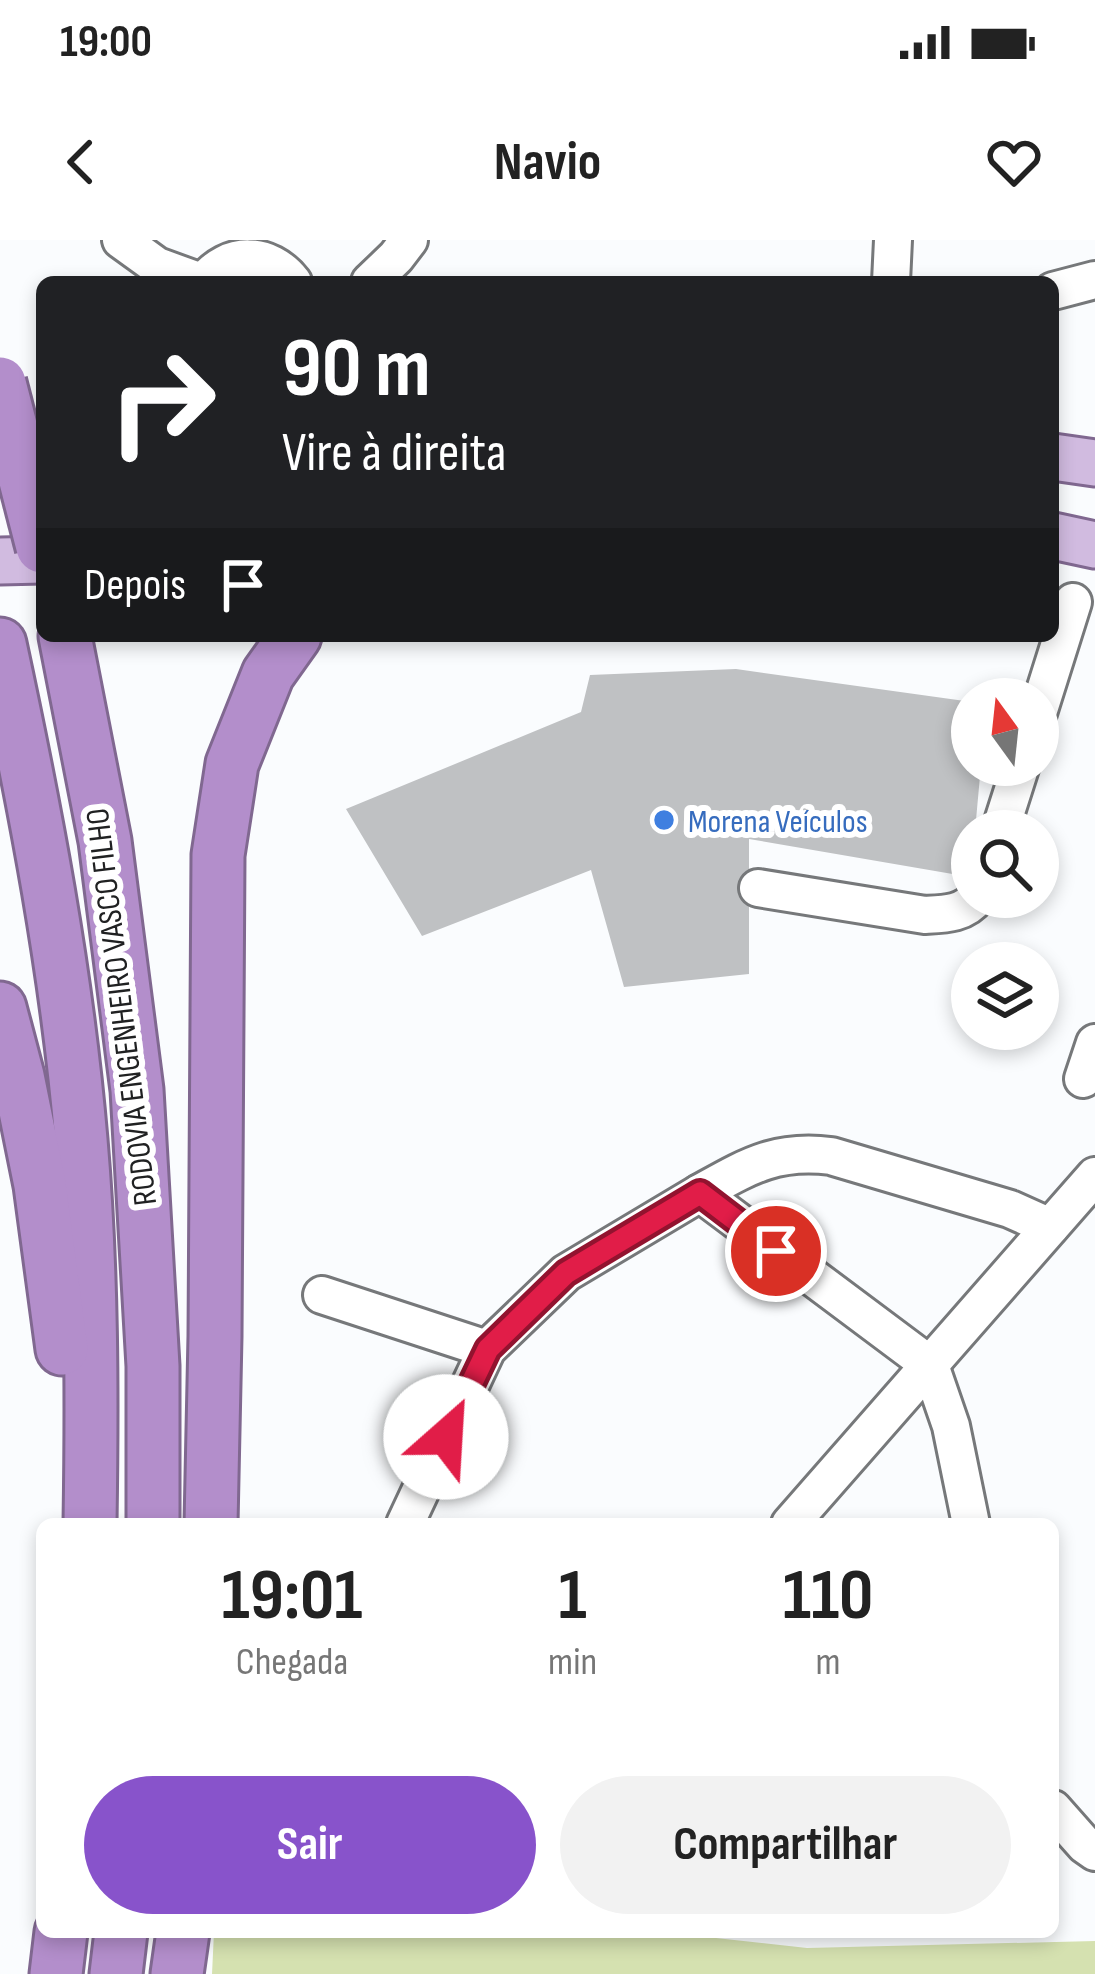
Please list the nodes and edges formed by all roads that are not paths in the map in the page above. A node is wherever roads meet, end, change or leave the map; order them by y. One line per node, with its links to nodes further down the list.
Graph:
1 (121, 240): 4 (street)
2 (409, 240): 7 (street)
3 (893, 240): 8 (street)
4 (185, 276)
5 (209, 276): 6 (street)
6 (287, 276)
7 (376, 276)
8 (891, 276)
9 (1095, 280): 10 (street)
10 (1059, 289)
11 (0, 383): 16 (highway, bridge)
12 (1059, 459): 13 (main road)
13 (1095, 463)
14 (36, 501): 15 (main road)
15 (0, 504)
16 (36, 524)
17 (1059, 537): 18 (main road)
18 (1095, 545)
19 (36, 560): 20 (main road)
20 (0, 561)
21 (1074, 602): 25 (street)
22 (66, 642): 40 (highway, RODOVIA ENGENHEIRO VASCO FILHO)
23 (291, 642): 41 (highway)
24 (0, 645): 39 (highway, RODOVIA ENGENHEIRO VASCO FILHO)
25 (1049, 678)
26 (758, 889): 27 (street)
27 (951, 913)
28 (0, 1008): 38 (highway)
29 (1095, 1043): 30 (street)
30 (1083, 1079)
31 (1095, 1176): 33 (street)
32 (700, 1193): 33 (street); 35 (street); 36 (street)
33 (1050, 1227): 36 (street)
34 (322, 1294): 35 (street)
35 (488, 1349): 42 (street)
36 (930, 1365): 37 (street); 43 (street)
37 (814, 1509)
38 (87, 1518)
39 (88, 1518)
40 (153, 1518)
41 (211, 1518)
42 (408, 1518)
43 (969, 1518)
44 (1059, 1816): 45 (street)
45 (1095, 1852)
46 (60, 1938): 49 (highway)
47 (121, 1938): 50 (highway)
48 (182, 1938): 51 (highway)
49 (56, 1974)
50 (116, 1974)
51 (177, 1974)

